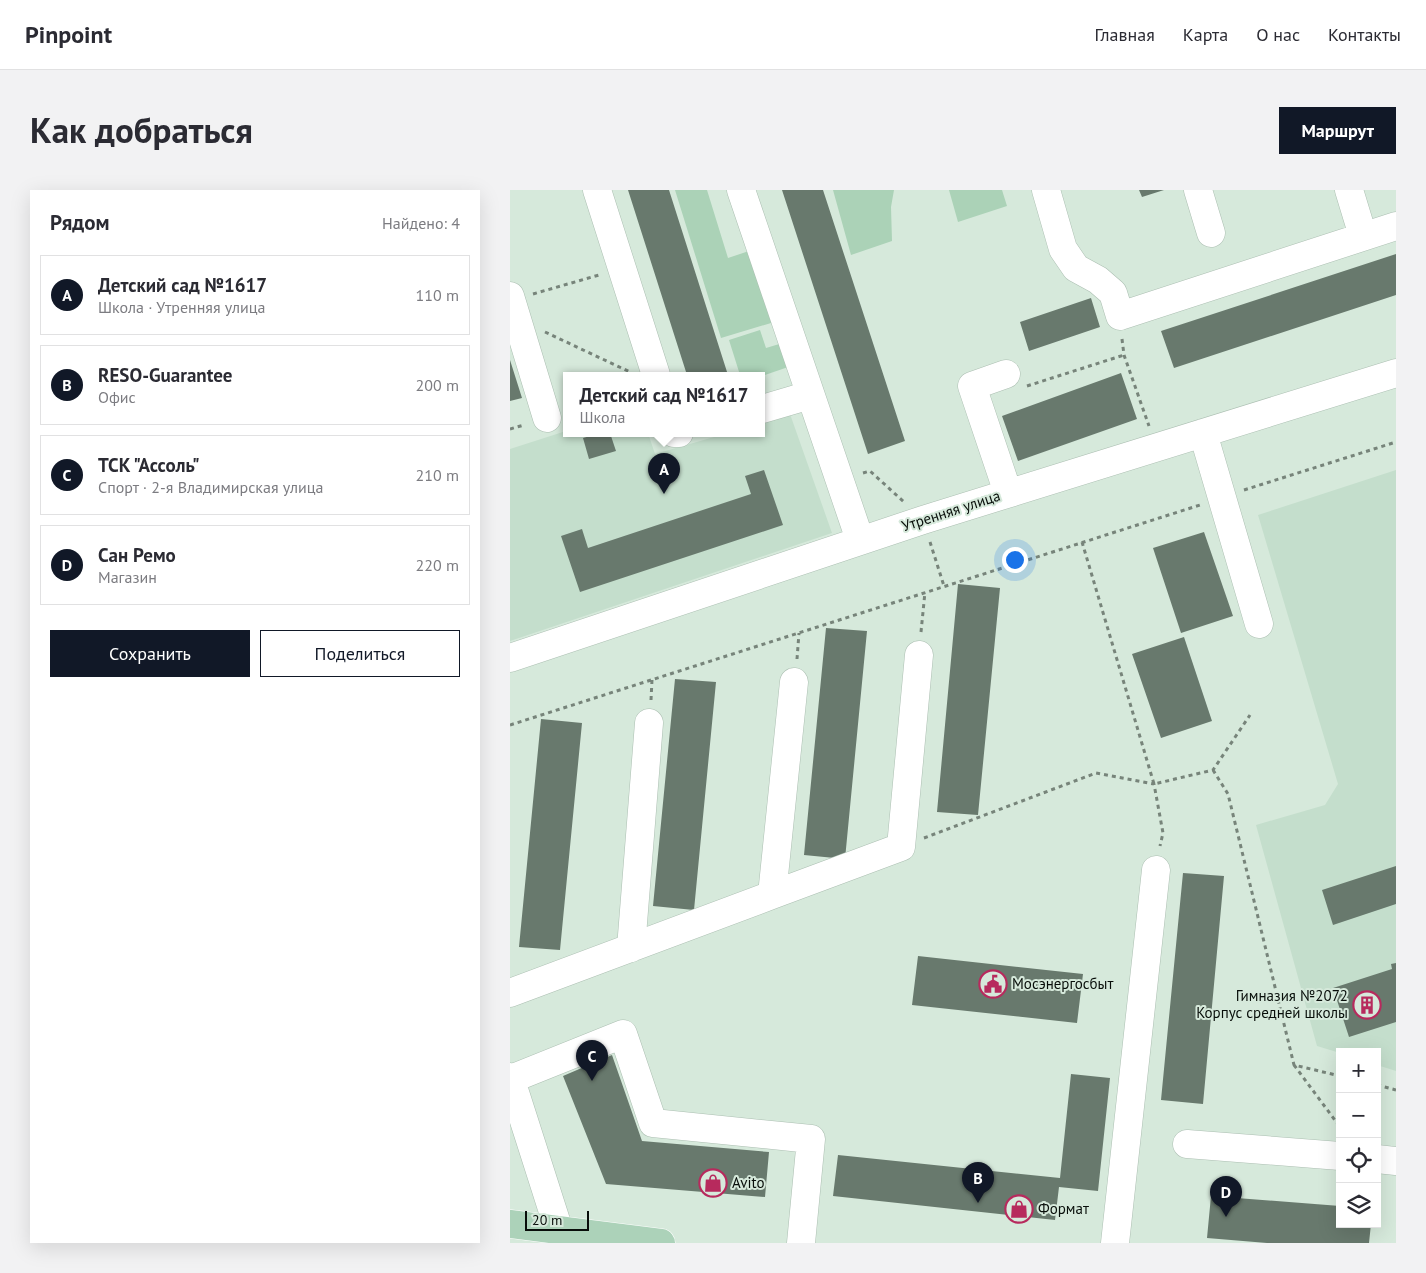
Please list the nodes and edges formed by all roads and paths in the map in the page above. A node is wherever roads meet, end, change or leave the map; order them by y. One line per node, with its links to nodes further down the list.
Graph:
1 (597, 190): 9 (street)
2 (742, 190): 17 (street)
3 (1046, 190): 11 (street)
4 (1198, 190): 7 (street)
5 (1349, 190): 8 (street)
6 (1396, 226): 8 (street)
7 (1211, 233)
8 (1363, 236): 11 (street)
9 (622, 268): 10 (path); 14 (street)
10 (513, 305): 13 (path); 19 (street)
11 (1120, 316): 12 (path)
12 (1124, 355): 16 (path); 20 (path)
13 (633, 372)
14 (655, 372)
15 (1396, 373): 21 (street, Утренняя улица)
16 (1016, 380): 23 (street)
17 (810, 395): 18 (street); 25 (street)
18 (765, 408)
19 (547, 418)
20 (1140, 430)
21 (1203, 433): 23 (street, Утренняя улица); 24 (street)
22 (1396, 442): 24 (path)
23 (1008, 493): 25 (street, Утренняя улица)
24 (1222, 498): 26 (path); 28 (street)
25 (860, 540): 30 (street, Утренняя улица)
26 (1082, 542): 27 (path); 36 (path)
27 (925, 592): 29 (path); 34 (path)
28 (1259, 624)
29 (919, 655): 37 (street)
30 (510, 658)
31 (794, 682): 39 (street)
32 (1250, 715): 35 (path)
33 (649, 723): 40 (street)
34 (510, 725)
35 (1213, 770): 36 (path); 42 (path)
36 (1154, 784): 37 (path); 38 (path)
37 (900, 847): 39 (street)
38 (1156, 870): 56 (street)
39 (772, 895): 40 (street)
40 (631, 948): 41 (street)
41 (510, 994)
42 (1294, 1065): 43 (path); 47 (path)
43 (1336, 1075)
44 (510, 1078): 53 (street); 55 (street)
45 (1381, 1086): 46 (path)
46 (1396, 1090)
47 (1336, 1123)
48 (1187, 1144): 49 (street)
49 (1336, 1156)
50 (1381, 1159): 51 (street)
51 (1396, 1161)
52 (510, 1224): 53 (main road)
53 (561, 1237): 54 (main road)
54 (661, 1243)
55 (801, 1243)
56 (1115, 1243)

